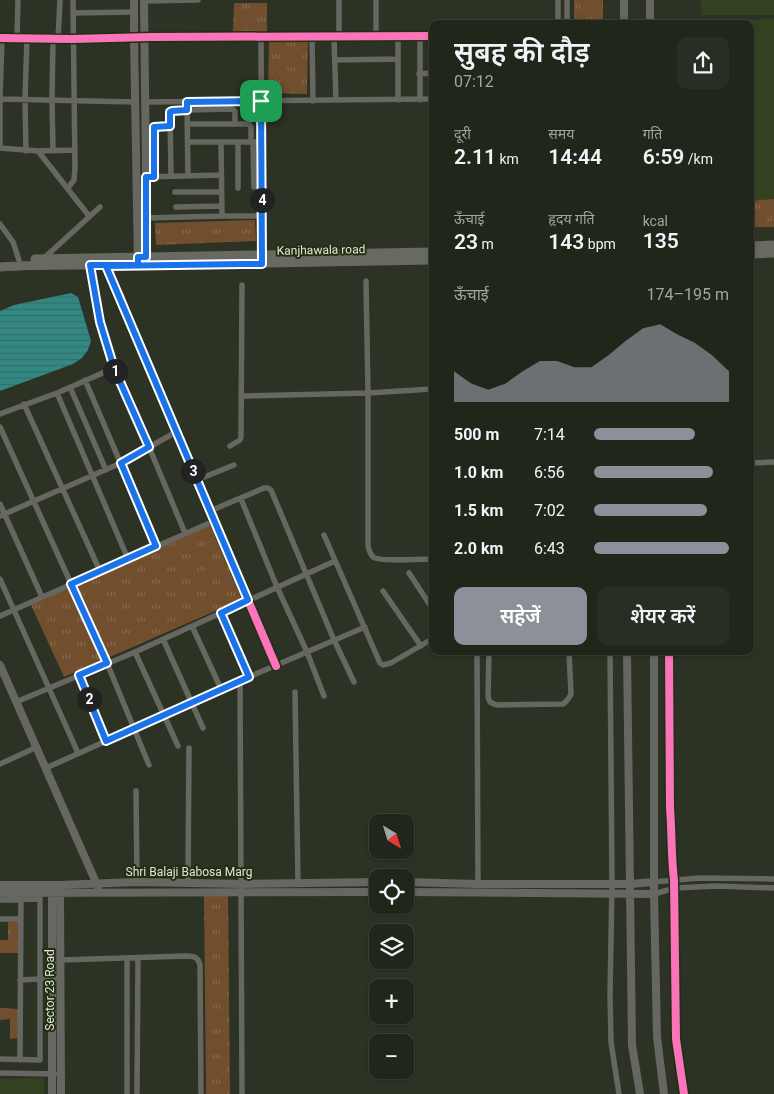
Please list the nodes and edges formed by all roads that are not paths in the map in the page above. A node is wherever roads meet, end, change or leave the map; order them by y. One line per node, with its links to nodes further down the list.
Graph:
1 (18, 0): 29 (street)
2 (60, 0): 32 (street)
3 (73, 0): 15 (street)
4 (134, 0): 14 (street)
5 (181, 0): 6 (street); 13 (street)
6 (198, 0)
7 (339, 0): 24 (street)
8 (376, 0): 25 (street)
9 (558, 0): 16 (street)
10 (567, 0): 17 (street)
11 (624, 0): 18 (street)
12 (650, 0): 19 (street)
13 (144, 1): 21 (street)
14 (134, 12): 15 (street); 31 (street)
15 (73, 13): 33 (street)
16 (558, 20)
17 (567, 20)
18 (624, 20)
19 (650, 20)
20 (429, 36): 27 (street)
21 (145, 37): 22 (street); 31 (street); 49 (street)
22 (261, 37): 23 (street); 47 (street)
23 (312, 37): 24 (street); 43 (street)
24 (337, 37): 25 (street); 35 (street)
25 (376, 37): 26 (street)
26 (398, 37): 27 (street); 34 (street)
27 (420, 37): 37 (street)
28 (1, 38): 29 (street); 38 (street)
29 (17, 38): 30 (street)
30 (27, 38): 32 (street); 39 (street)
31 (134, 38): 33 (street); 48 (street)
32 (55, 39): 33 (street); 41 (street)
33 (72, 39): 42 (street)
34 (398, 58): 35 (street); 45 (street)
35 (335, 60): 44 (street)
36 (429, 73): 37 (street)
37 (419, 74): 46 (street)
38 (0, 99): 39 (street); 60 (street)
39 (25, 99): 41 (street); 61 (street)
40 (429, 99): 46 (street)
41 (52, 100): 42 (street); 64 (street)
42 (75, 100): 48 (street); 62 (street)
43 (313, 100): 44 (street); 47 (street)
44 (336, 100): 45 (street)
45 (398, 100): 46 (street)
46 (420, 100)
47 (261, 101): 50 (street); 59 (street)
48 (135, 102): 93 (street)
49 (146, 102): 50 (street); 68 (street)
50 (187, 102): 51 (street)
51 (187, 110): 52 (street); 53 (street); 54 (street)
52 (187, 124): 53 (street); 55 (street)
53 (235, 124): 58 (street)
54 (170, 126): 66 (street); 69 (street)
55 (188, 142): 56 (street); 67 (street)
56 (220, 142): 57 (street); 65 (street)
57 (238, 142): 58 (street); 72 (street)
58 (252, 142): 59 (street); 70 (street)
59 (262, 142): 80 (street)
60 (0, 148): 61 (street)
61 (26, 150): 63 (street)
62 (75, 150): 64 (street); 71 (street)
63 (38, 151): 64 (street); 71 (street)
64 (53, 151)
65 (221, 175): 67 (street); 74 (street)
66 (172, 176): 67 (street); 69 (street)
67 (188, 176)
68 (146, 177): 69 (street); 81 (street)
69 (154, 177)
70 (254, 187)
71 (68, 188): 78 (street)
72 (238, 188)
73 (176, 192): 74 (street)
74 (222, 192): 75 (street)
75 (222, 206): 77 (street); 79 (street)
76 (100, 207): 78 (street)
77 (176, 207)
78 (89, 216): 88 (street)
79 (222, 216): 80 (street); 81 (street)
80 (262, 216): 89 (street)
81 (146, 218): 93 (street)
82 (0, 224): 90 (street)
83 (774, 245): 84 (main road)
84 (754, 246)
85 (429, 252): 89 (main road, Kanjhawala road)
86 (774, 253): 87 (main road)
87 (754, 254)
88 (43, 259): 90 (main road, Kanjhawala road); 93 (main road, Kanjhawala road)
89 (262, 259): 91 (main road, Kanjhawala road); 93 (main road, Kanjhawala road)
90 (18, 260): 92 (main road, Kanjhawala road)
91 (429, 260)
92 (0, 261)
93 (142, 261): 95 (main road, Kanjhawala road)
94 (90, 265): 95 (main road, Kanjhawala road); 96 (main road, Kanjhawala road); 99 (street)
95 (106, 266): 109 (street)
96 (0, 267)
97 (366, 281): 104 (street)
98 (242, 285): 105 (street)
99 (114, 368): 100 (street); 111 (street)
100 (86, 380): 101 (street); 113 (street)
101 (70, 387): 103 (street); 116 (street)
102 (429, 390): 104 (street)
103 (57, 393): 106 (street); 117 (street)
104 (368, 393): 105 (street); 130 (street)
105 (242, 396): 110 (street)
106 (24, 404): 107 (street); 119 (street)
107 (0, 414)
108 (0, 427): 121 (street)
109 (176, 432): 111 (street); 118 (street)
110 (230, 446)
111 (149, 447): 113 (street); 126 (street)
112 (774, 462): 114 (street)
113 (121, 463): 116 (street); 128 (street)
114 (754, 463)
115 (234, 465): 118 (street)
116 (106, 470): 117 (street)
117 (92, 476): 119 (street); 129 (street)
118 (197, 480): 123 (street)
119 (62, 488): 121 (street); 132 (street)
120 (241, 499): 123 (street); 134 (street); 137 (street)
121 (34, 501): 124 (street); 136 (street)
122 (0, 504): 124 (street)
123 (210, 511): 125 (street)
124 (2, 515): 139 (street)
125 (214, 521): 126 (street); 140 (street)
126 (185, 534): 128 (street)
127 (324, 535): 131 (street)
128 (156, 546): 129 (street)
129 (128, 559): 132 (street)
130 (429, 559)
131 (336, 561): 134 (street); 146 (street)
132 (100, 571): 136 (street)
133 (409, 573): 141 (street)
134 (306, 574): 137 (street); 148 (street)
135 (0, 579): 142 (street)
136 (71, 584): 139 (street); 160 (street)
137 (277, 587): 140 (street); 152 (street)
138 (383, 591): 150 (street)
139 (42, 597): 142 (street)
140 (248, 600): 143 (street); 162 (street)
141 (429, 603)
142 (14, 610): 144 (street); 167 (street)
143 (221, 613): 145 (street); 164 (street)
144 (0, 616)
145 (192, 626): 147 (street); 168 (street)
146 (365, 627): 148 (street); 150 (street)
147 (163, 639): 151 (street); 172 (street)
148 (334, 640): 152 (street); 166 (street)
149 (429, 641): 150 (street)
150 (421, 646)
151 (135, 652): 160 (street); 173 (street)
152 (307, 652): 162 (street); 170 (street)
153 (477, 655): 194 (street)
154 (489, 655): 155 (street)
155 (569, 655)
156 (610, 655): 195 (street)
157 (627, 655): 196 (street)
158 (654, 655): 190 (street)
159 (669, 655): 186 (street)
160 (107, 663): 163 (street); 174 (street)
161 (0, 665): 171 (street)
162 (276, 666): 164 (street)
163 (79, 675): 167 (street); 176 (street)
164 (249, 677): 165 (street)
165 (240, 681): 168 (street); 198 (street)
166 (354, 682)
167 (48, 688): 171 (street); 180 (street)
168 (221, 689): 172 (street)
169 (295, 692): 193 (street)
170 (324, 696)
171 (16, 702): 178 (street)
172 (192, 702): 173 (street); 175 (street)
173 (163, 715): 174 (street); 177 (street)
174 (134, 728): 176 (street); 182 (street)
175 (203, 728)
176 (106, 741): 180 (street)
177 (178, 746)
178 (37, 747): 181 (street); 183 (street)
179 (189, 748): 192 (street)
180 (78, 753): 183 (street)
181 (0, 764)
182 (149, 765)
183 (46, 768): 191 (street)
184 (136, 791): 187 (street)
185 (774, 879): 186 (street)
186 (674, 880): 190 (street); 199 (street)
187 (137, 882): 191 (street, Shri Balaji Babosa Marg); 192 (street, Shri Balaji Babosa Marg)
188 (369, 882): 193 (street, Shri Balaji Babosa Marg)
189 (414, 882): 194 (street)
190 (654, 882): 196 (street); 208 (street)
191 (96, 883): 201 (street, Shri Balaji Babosa Marg); 205 (street)
192 (188, 883): 198 (street, Shri Balaji Babosa Marg)
193 (298, 883): 198 (street, Shri Balaji Babosa Marg)
194 (478, 884): 195 (street)
195 (612, 884): 196 (street); 206 (street)
196 (630, 884): 207 (street)
197 (0, 885): 201 (street, Shri Balaji Babosa Marg)
198 (242, 888): 202 (street, Shri Balaji Babosa Marg); 205 (street, Shri Balaji Babosa Marg); 232 (street)
199 (674, 888): 200 (street); 208 (street); 236 (street)
200 (774, 888)
201 (56, 889): 204 (street, Shri Balaji Babosa Marg); 205 (street, Shri Balaji Babosa Marg); 215 (street, Sector 23 Road); 216 (street, Sector 23 Road)
202 (369, 892)
203 (414, 892): 206 (street)
204 (0, 893)
205 (102, 893)
206 (611, 894): 207 (street); 233 (street)
207 (630, 894): 208 (street); 234 (street)
208 (654, 894): 235 (street)
209 (21, 899): 210 (street); 212 (street); 218 (street)
210 (0, 900)
211 (0, 919): 212 (street)
212 (21, 920): 219 (street)
213 (138, 958): 214 (street); 220 (street); 231 (street)
214 (127, 959): 215 (street); 221 (street)
215 (61, 960): 217 (street, Sector 23 Road)
216 (52, 978): 217 (street); 218 (street); 225 (street, Sector 23 Road)
217 (61, 978): 226 (street, Sector 23 Road)
218 (40, 979): 219 (street); 223 (street)
219 (20, 980): 223 (street)
220 (138, 1037): 221 (street); 230 (street)
221 (127, 1038): 229 (street)
222 (0, 1059): 223 (street)
223 (20, 1060)
224 (0, 1073): 225 (street)
225 (52, 1074): 226 (street); 227 (street, Sector 23 Road)
226 (61, 1074): 228 (street, Sector 23 Road)
227 (52, 1094)
228 (61, 1094)
229 (127, 1094)
230 (137, 1094)
231 (201, 1094)
232 (242, 1094)
233 (619, 1094)
234 (640, 1094)
235 (664, 1094)
236 (684, 1094)

